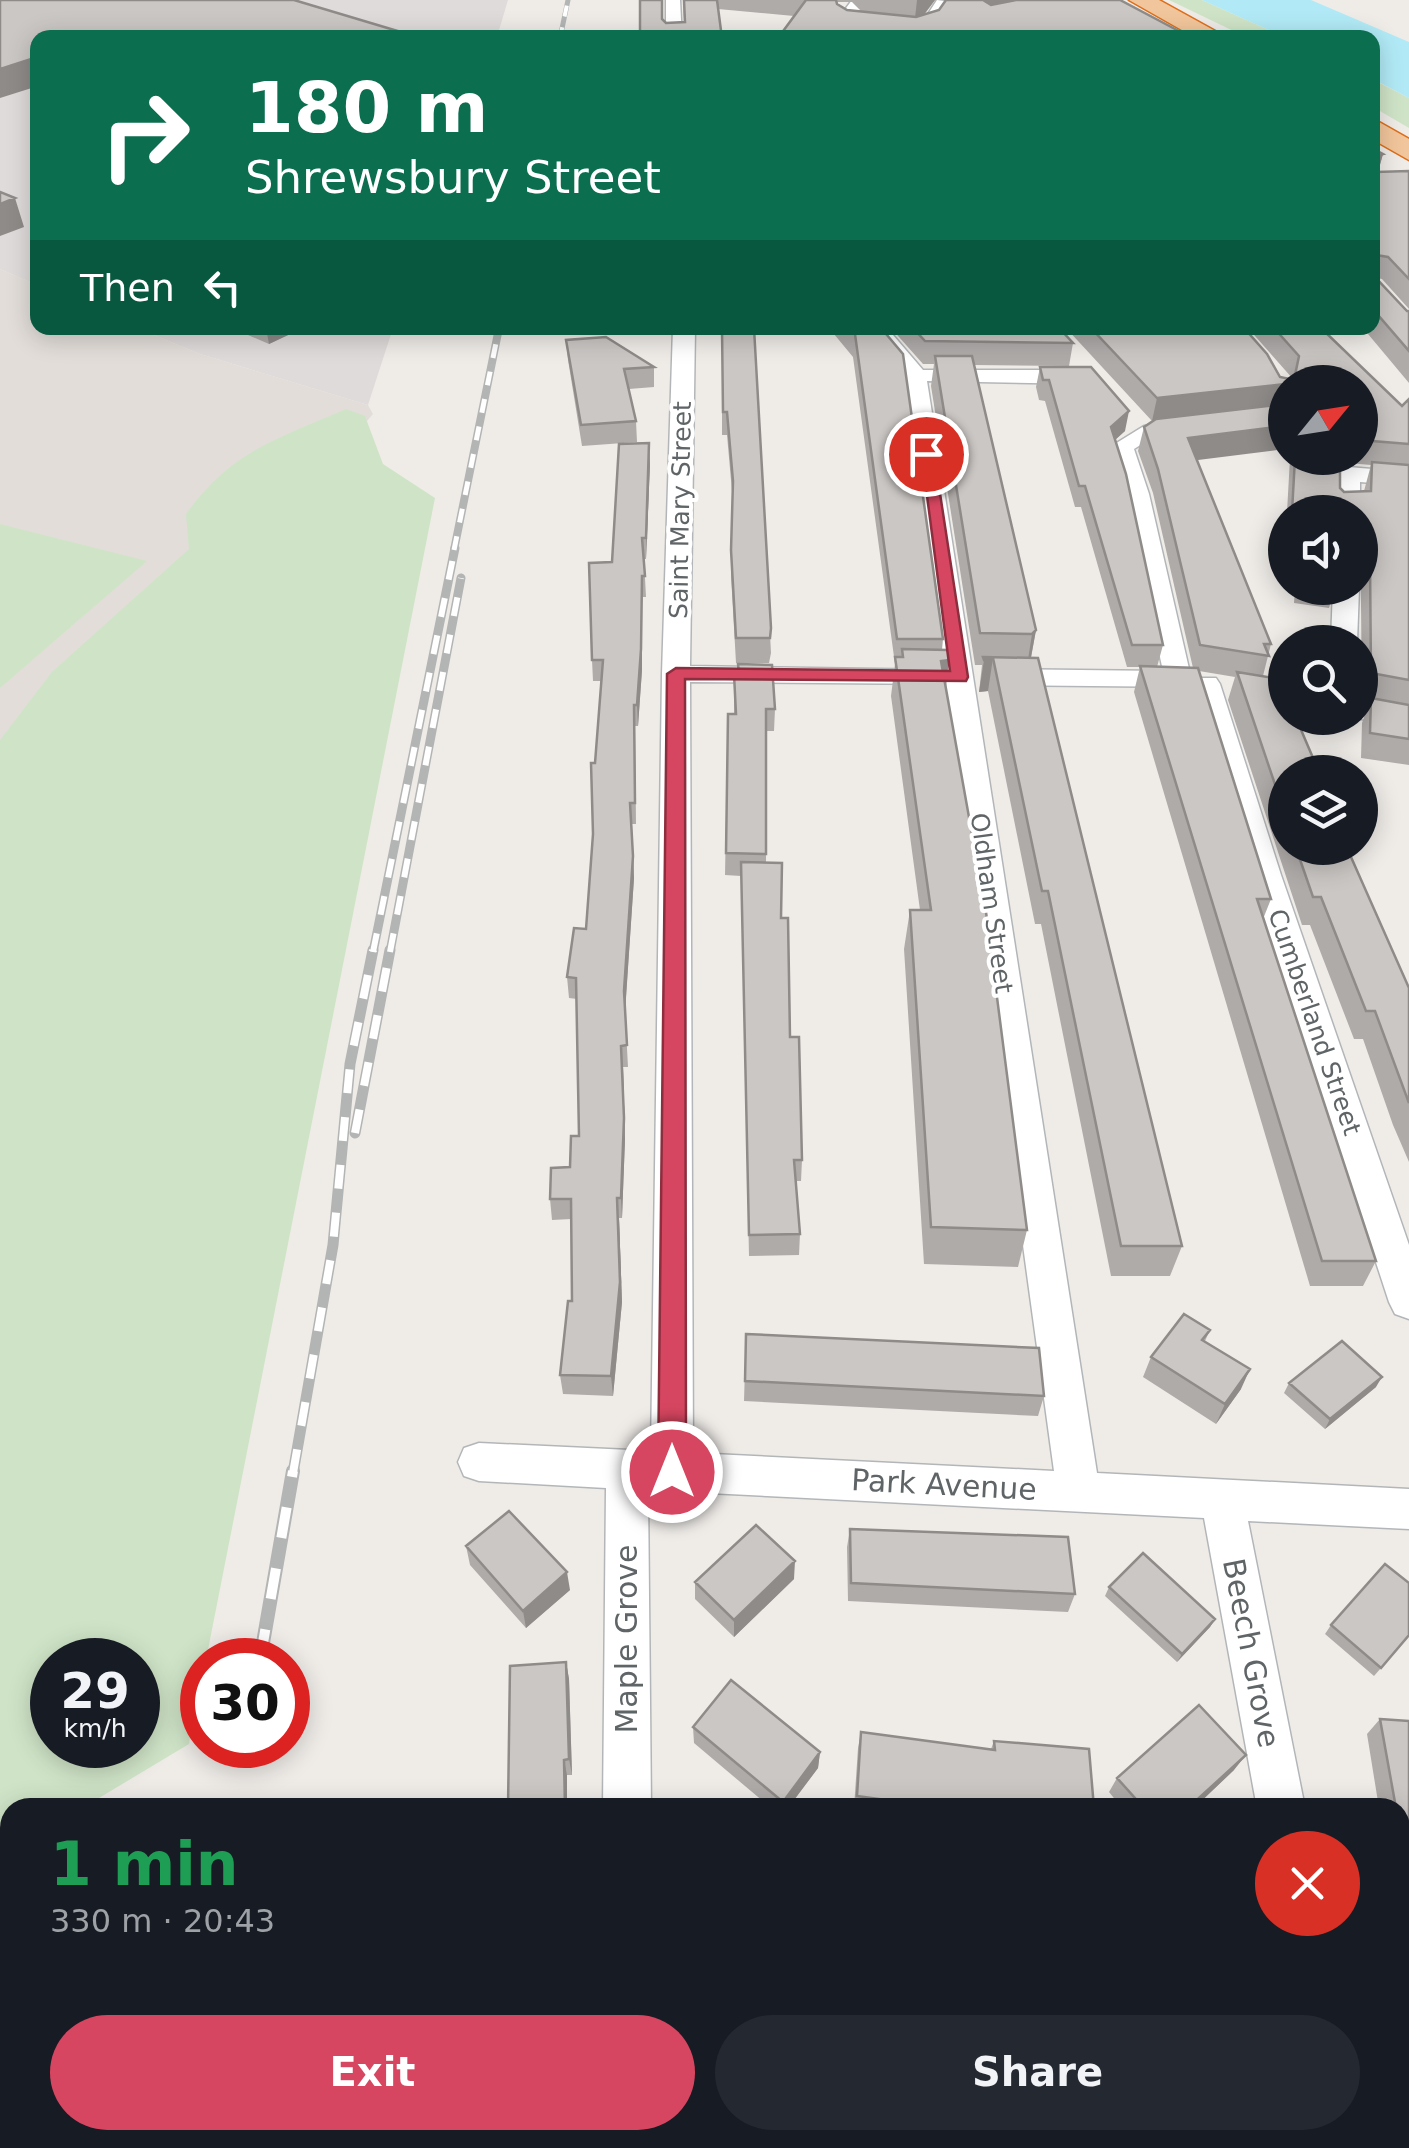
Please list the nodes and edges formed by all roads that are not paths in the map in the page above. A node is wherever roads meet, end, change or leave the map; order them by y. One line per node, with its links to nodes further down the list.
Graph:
1 (673, 0): 6 (street)
2 (1140, 0): 8 (highway)
3 (943, 2): 5 (street)
4 (1114, 7): 7 (highway)
5 (856, 14)
6 (674, 30)
7 (1159, 30)
8 (1195, 30)
9 (1380, 132): 11 (highway)
10 (1380, 151): 12 (highway)
11 (1409, 152)
12 (1409, 171)
13 (684, 335): 20 (street, Saint Mary Street)
14 (882, 335): 16 (street)
15 (1075, 352): 16 (street)
16 (915, 375): 21 (street, Oldham Street)
17 (1268, 417): 22 (street, Cumberland Street)
18 (1409, 479): 19 (street)
19 (1348, 495)
20 (676, 674): 21 (street); 28 (street, Saint Mary Street)
21 (959, 677): 22 (street); 29 (street, Oldham Street)
22 (1207, 684): 25 (street, Cumberland Street)
23 (1378, 713): 24 (street)
24 (1409, 719)
25 (1409, 1302)
26 (479, 1462): 27 (street, Park Avenue)
27 (626, 1470): 28 (street, Park Avenue); 32 (street, Maple Grove)
28 (672, 1472): 29 (street, Park Avenue)
29 (1078, 1492): 30 (street, Park Avenue)
30 (1222, 1499): 31 (street, Park Avenue); 33 (street, Beech Grove)
31 (1409, 1509)
32 (627, 1798)
33 (1279, 1798)

